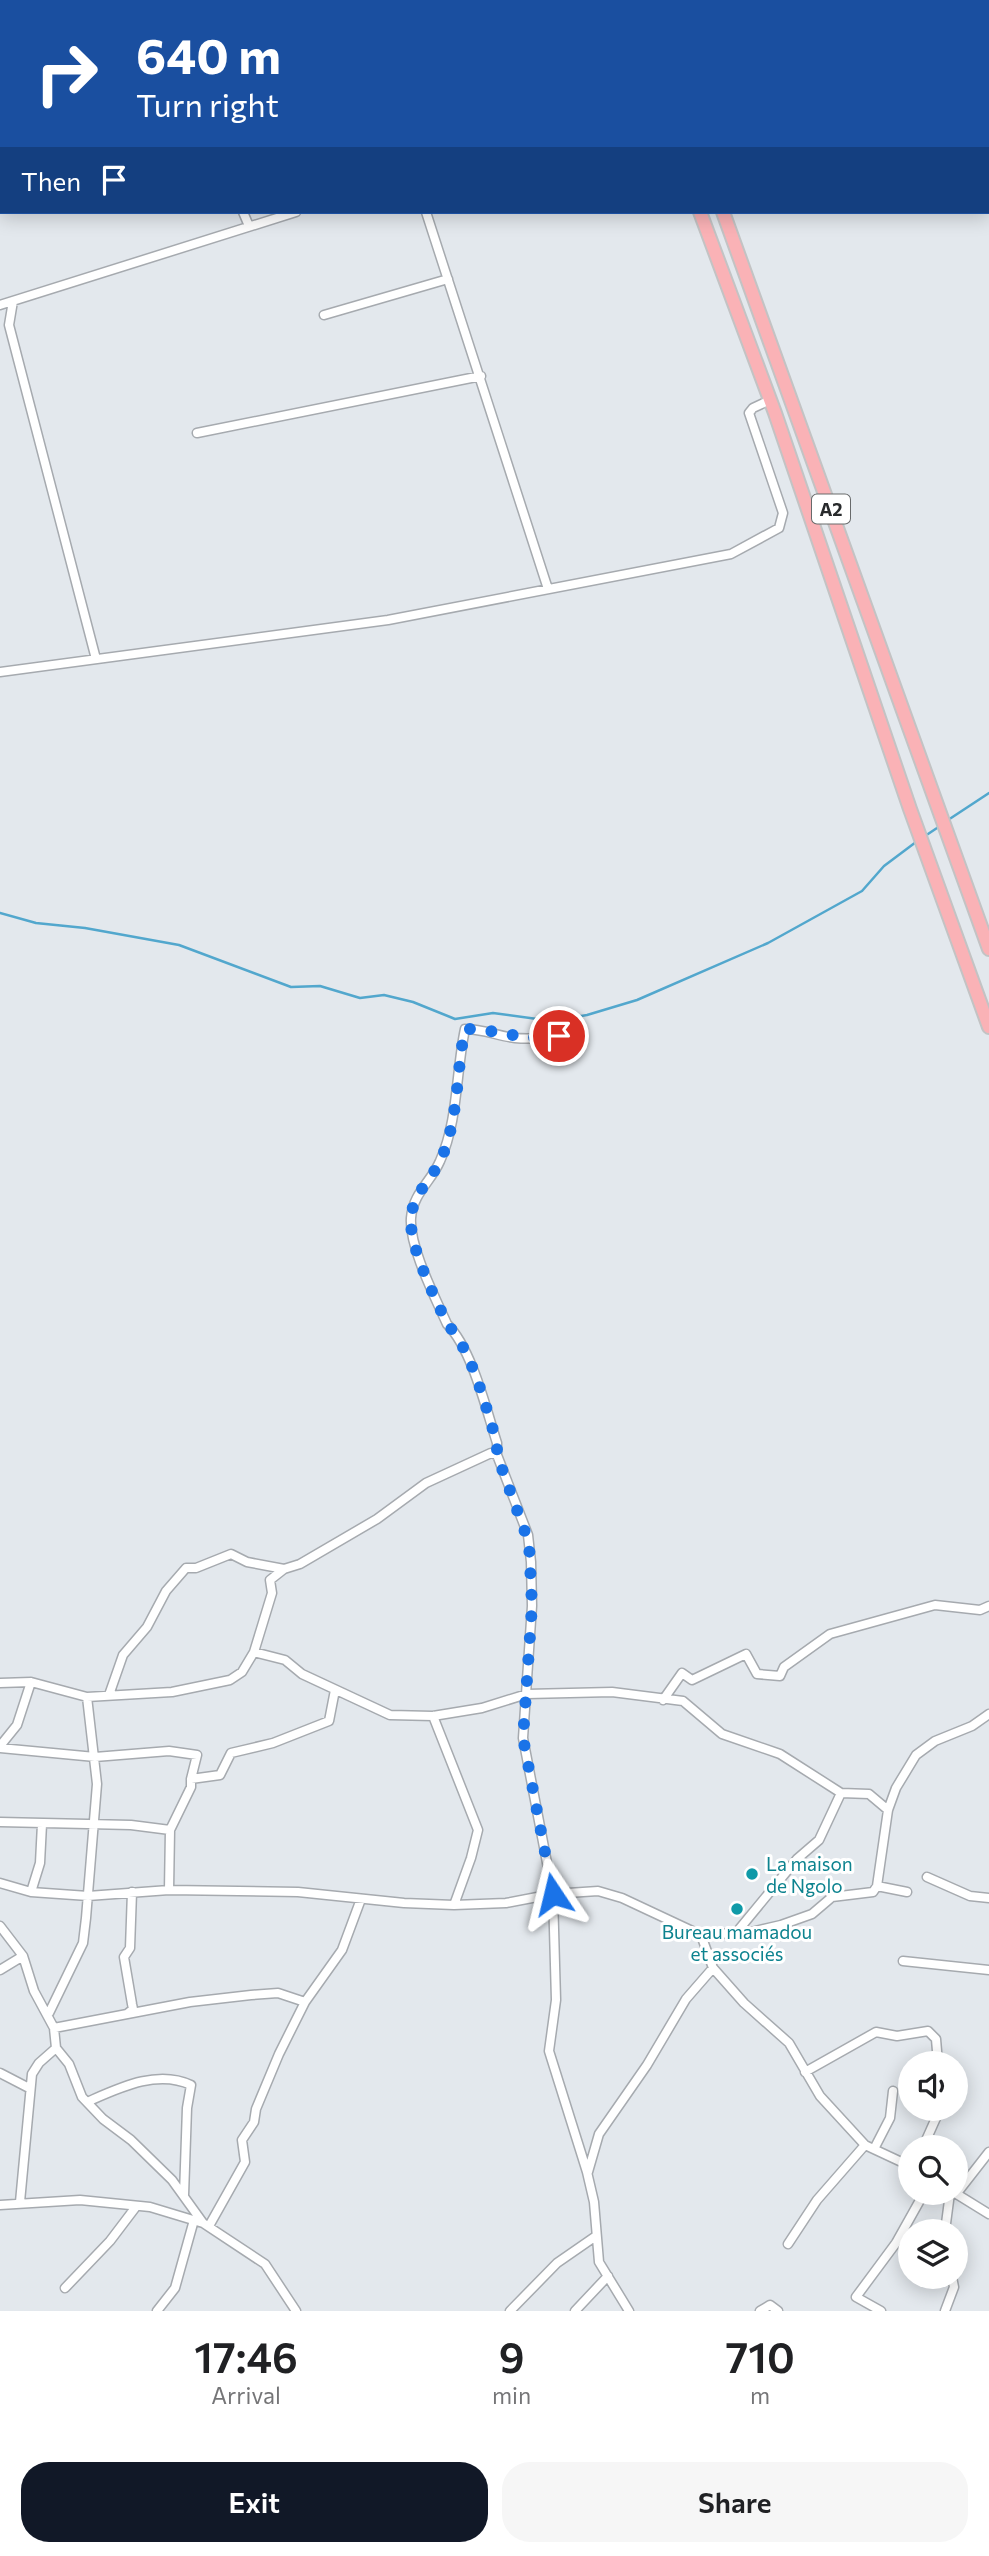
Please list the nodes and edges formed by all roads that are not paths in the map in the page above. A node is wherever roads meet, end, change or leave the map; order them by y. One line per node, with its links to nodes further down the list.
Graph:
1 (244, 214): 6 (street)
2 (289, 214): 6 (street)
3 (427, 214): 7 (street)
4 (701, 214): 12 (highway, A2)
5 (724, 214): 17 (highway, A2)
6 (249, 226): 8 (street)
7 (448, 279): 10 (street); 11 (street)
8 (13, 300): 9 (street); 15 (street)
9 (0, 305)
10 (324, 315)
11 (481, 376): 13 (street); 14 (street)
12 (770, 400): 14 (street); 18 (highway, A2)
13 (197, 433)
14 (548, 589): 15 (street)
15 (96, 659): 16 (street)
16 (0, 672)
17 (989, 949)
18 (989, 1027)
19 (577, 1032): 20 (street)
20 (497, 1455): 21 (street); 27 (street)
21 (284, 1569): 23 (street); 28 (street)
22 (989, 1606): 30 (street)
23 (254, 1652): 26 (street); 28 (street)
24 (0, 1682): 25 (street)
25 (31, 1682): 29 (street); 33 (street)
26 (339, 1692): 32 (street); 35 (street)
27 (527, 1694): 30 (street); 32 (street); 49 (street)
28 (109, 1695): 29 (street)
29 (87, 1697): 34 (street)
30 (663, 1700): 36 (street)
31 (989, 1714): 37 (street)
32 (433, 1716): 54 (street)
33 (0, 1747): 34 (street)
34 (95, 1757): 35 (street); 40 (street)
35 (191, 1779): 41 (street)
36 (842, 1793): 37 (street); 57 (street)
37 (888, 1810): 44 (street)
38 (0, 1822): 39 (street)
39 (41, 1824): 40 (street); 46 (street)
40 (95, 1824): 41 (street); 50 (street)
41 (170, 1830): 45 (street)
42 (927, 1877): 52 (street)
43 (0, 1882): 46 (street)
44 (877, 1886): 48 (street); 51 (street)
45 (169, 1890): 47 (street); 53 (street)
46 (31, 1892): 50 (street)
47 (132, 1892): 50 (street); 66 (street)
48 (907, 1892)
49 (553, 1894): 54 (street); 58 (street); 79 (street)
50 (88, 1896): 65 (street)
51 (832, 1897): 55 (street); 57 (street)
52 (989, 1898)
53 (360, 1899): 54 (street); 64 (street)
54 (454, 1905)
55 (831, 1908)
56 (0, 1926): 59 (street)
57 (736, 1933): 58 (street)
58 (701, 1934): 61 (street)
59 (23, 1956): 62 (street); 65 (street)
60 (903, 1961): 63 (street)
61 (713, 1968): 70 (street); 79 (street)
62 (0, 1970)
63 (989, 1970)
64 (305, 2003): 66 (street); 89 (street)
65 (49, 2013): 67 (street)
66 (128, 2013): 67 (street)
67 (54, 2028): 68 (street)
68 (56, 2048): 72 (street); 74 (street)
69 (937, 2051): 70 (street)
70 (805, 2072): 75 (street)
71 (0, 2073): 72 (street)
72 (29, 2088): 83 (street)
73 (893, 2091): 76 (street)
74 (87, 2102): 81 (street); 81 (street)
75 (865, 2145): 76 (street); 91 (street)
76 (874, 2149): 78 (street)
77 (989, 2152): 80 (street)
78 (898, 2160)
79 (587, 2172): 90 (street)
80 (968, 2177)
81 (184, 2195): 89 (street)
82 (968, 2201): 87 (street)
83 (20, 2202): 84 (street); 86 (street)
84 (0, 2205)
85 (917, 2205): 102 (street)
86 (135, 2208): 88 (street); 93 (street)
87 (989, 2214)
88 (194, 2220): 89 (street); 95 (street)
89 (206, 2225): 96 (street)
90 (596, 2236): 92 (street); 97 (street)
91 (788, 2244)
92 (608, 2276): 98 (street); 99 (street)
93 (65, 2288)
94 (953, 2289): 103 (street)
95 (163, 2309)
96 (296, 2311)
97 (509, 2311)
98 (575, 2311)
99 (629, 2311)
100 (760, 2311): 101 (street)
101 (778, 2311)
102 (881, 2311)
103 (945, 2311)

